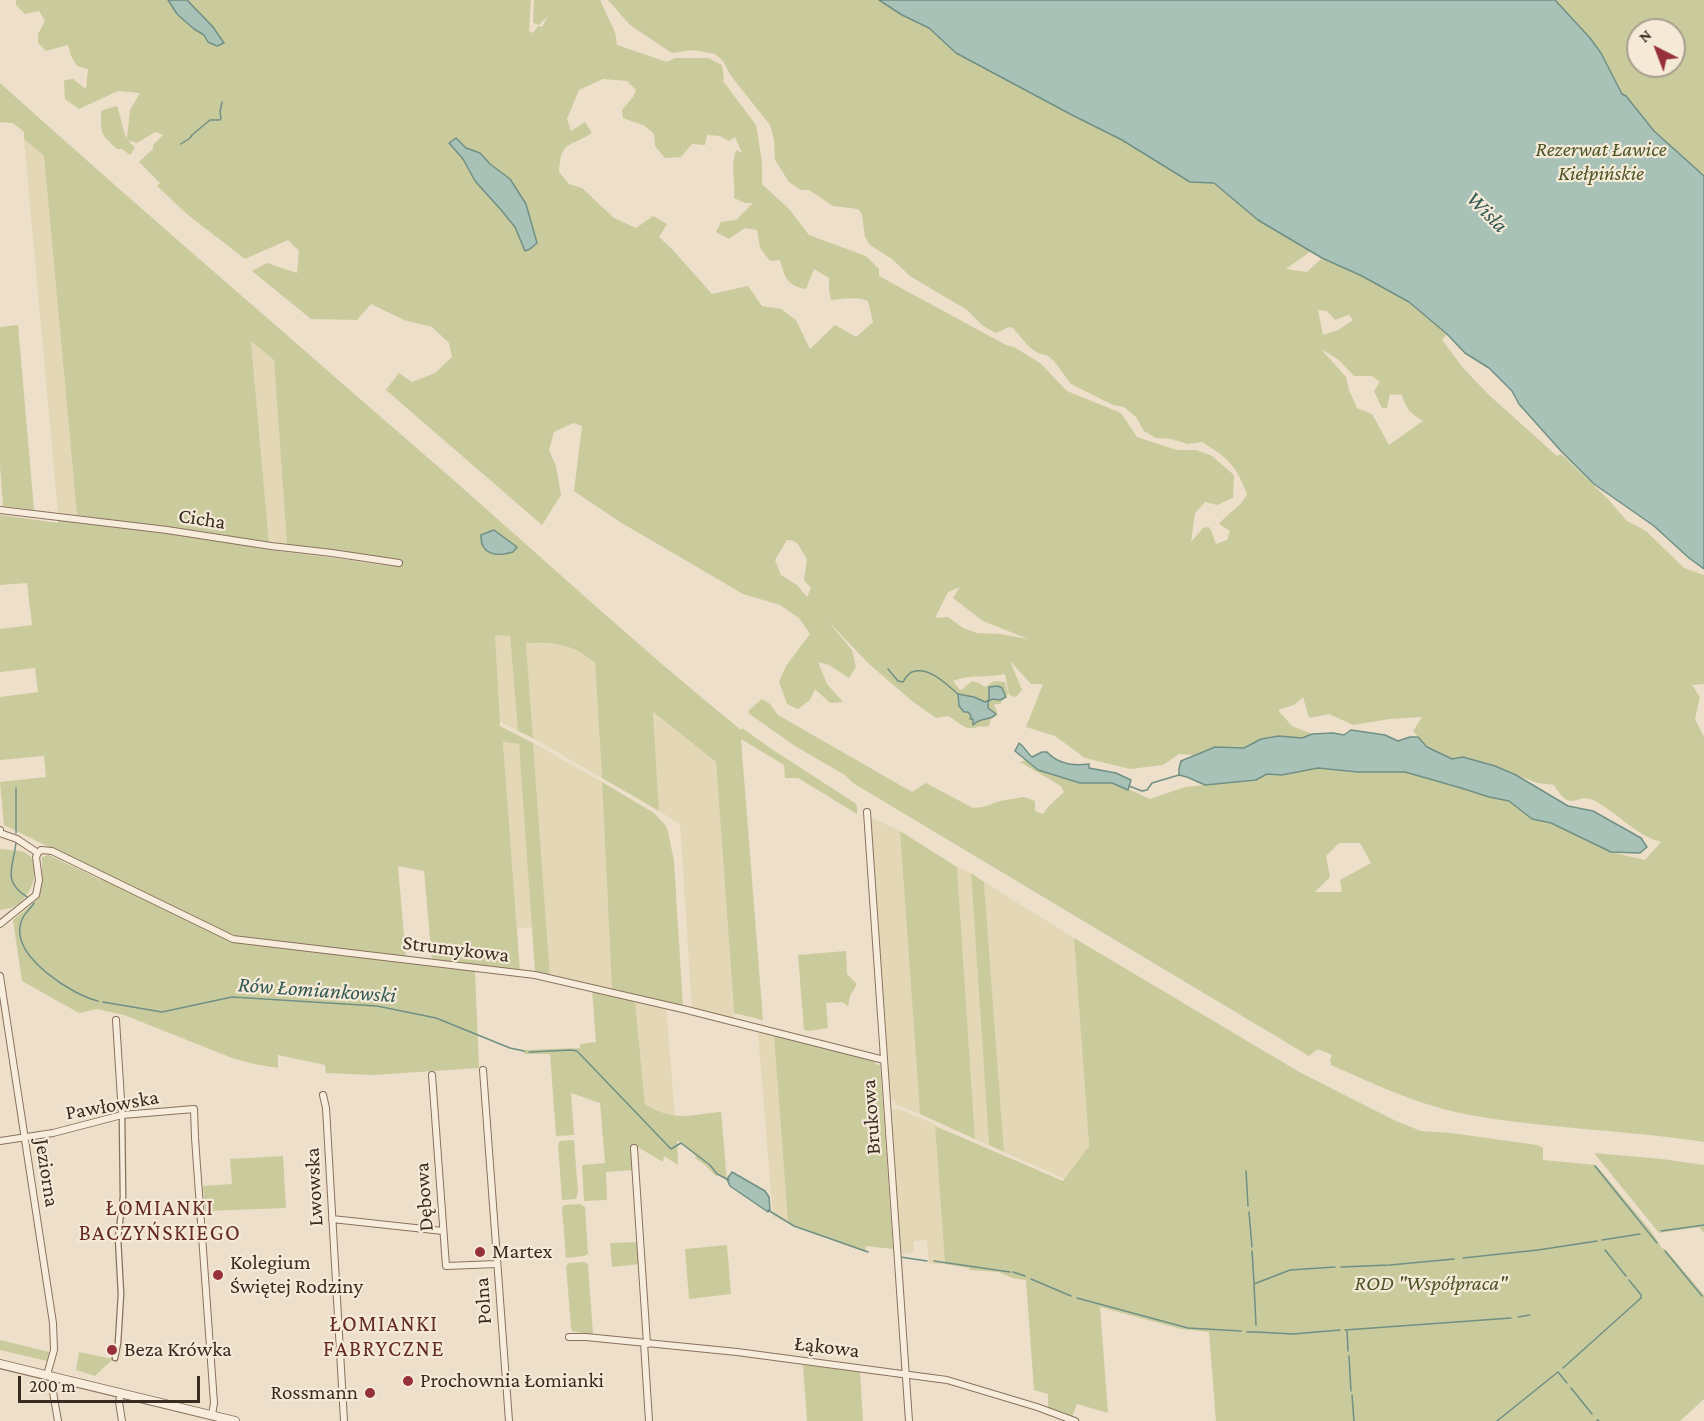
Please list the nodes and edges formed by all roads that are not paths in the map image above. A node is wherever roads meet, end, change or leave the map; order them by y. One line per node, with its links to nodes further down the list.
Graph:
1 (0, 510): 2 (street, Cicha)
2 (399, 563)
3 (867, 812): 10 (street, Brukowa)
4 (0, 832): 5 (street); 6 (street)
5 (0, 841)
6 (38, 853): 7 (street); 10 (street, Strumykowa)
7 (0, 924)
8 (0, 976): 15 (street, Jeziorna)
9 (117, 1020): 14 (street)
10 (884, 1059): 25 (street, Brukowa)
11 (483, 1070): 20 (street, Polna)
12 (432, 1075): 19 (street, Dębowa)
13 (323, 1095): 18 (street, Lwowska)
14 (122, 1115): 15 (street, Pawłowska); 23 (street); 28 (street, Pawłowska)
15 (25, 1137): 16 (street, Pawłowska); 26 (street, Jeziorna)
16 (0, 1141)
17 (634, 1148): 22 (street)
18 (332, 1219): 19 (street); 32 (street, Lwowska)
19 (443, 1231): 20 (street, Dębowa)
20 (497, 1264): 33 (street, Polna)
21 (569, 1337): 22 (street, Łąkowa)
22 (646, 1344): 25 (street, Łąkowa); 34 (street)
23 (115, 1358)
24 (0, 1364): 26 (street)
25 (906, 1374): 35 (street, Brukowa); 36 (street, Łąkowa)
26 (51, 1376): 27 (street); 29 (street, Jeziorna)
27 (122, 1393): 28 (street); 30 (street)
28 (212, 1415): 31 (street)
29 (58, 1421)
30 (122, 1421)
31 (236, 1421)
32 (344, 1421)
33 (508, 1421)
34 (649, 1421)
35 (909, 1421)
36 (1075, 1421)

